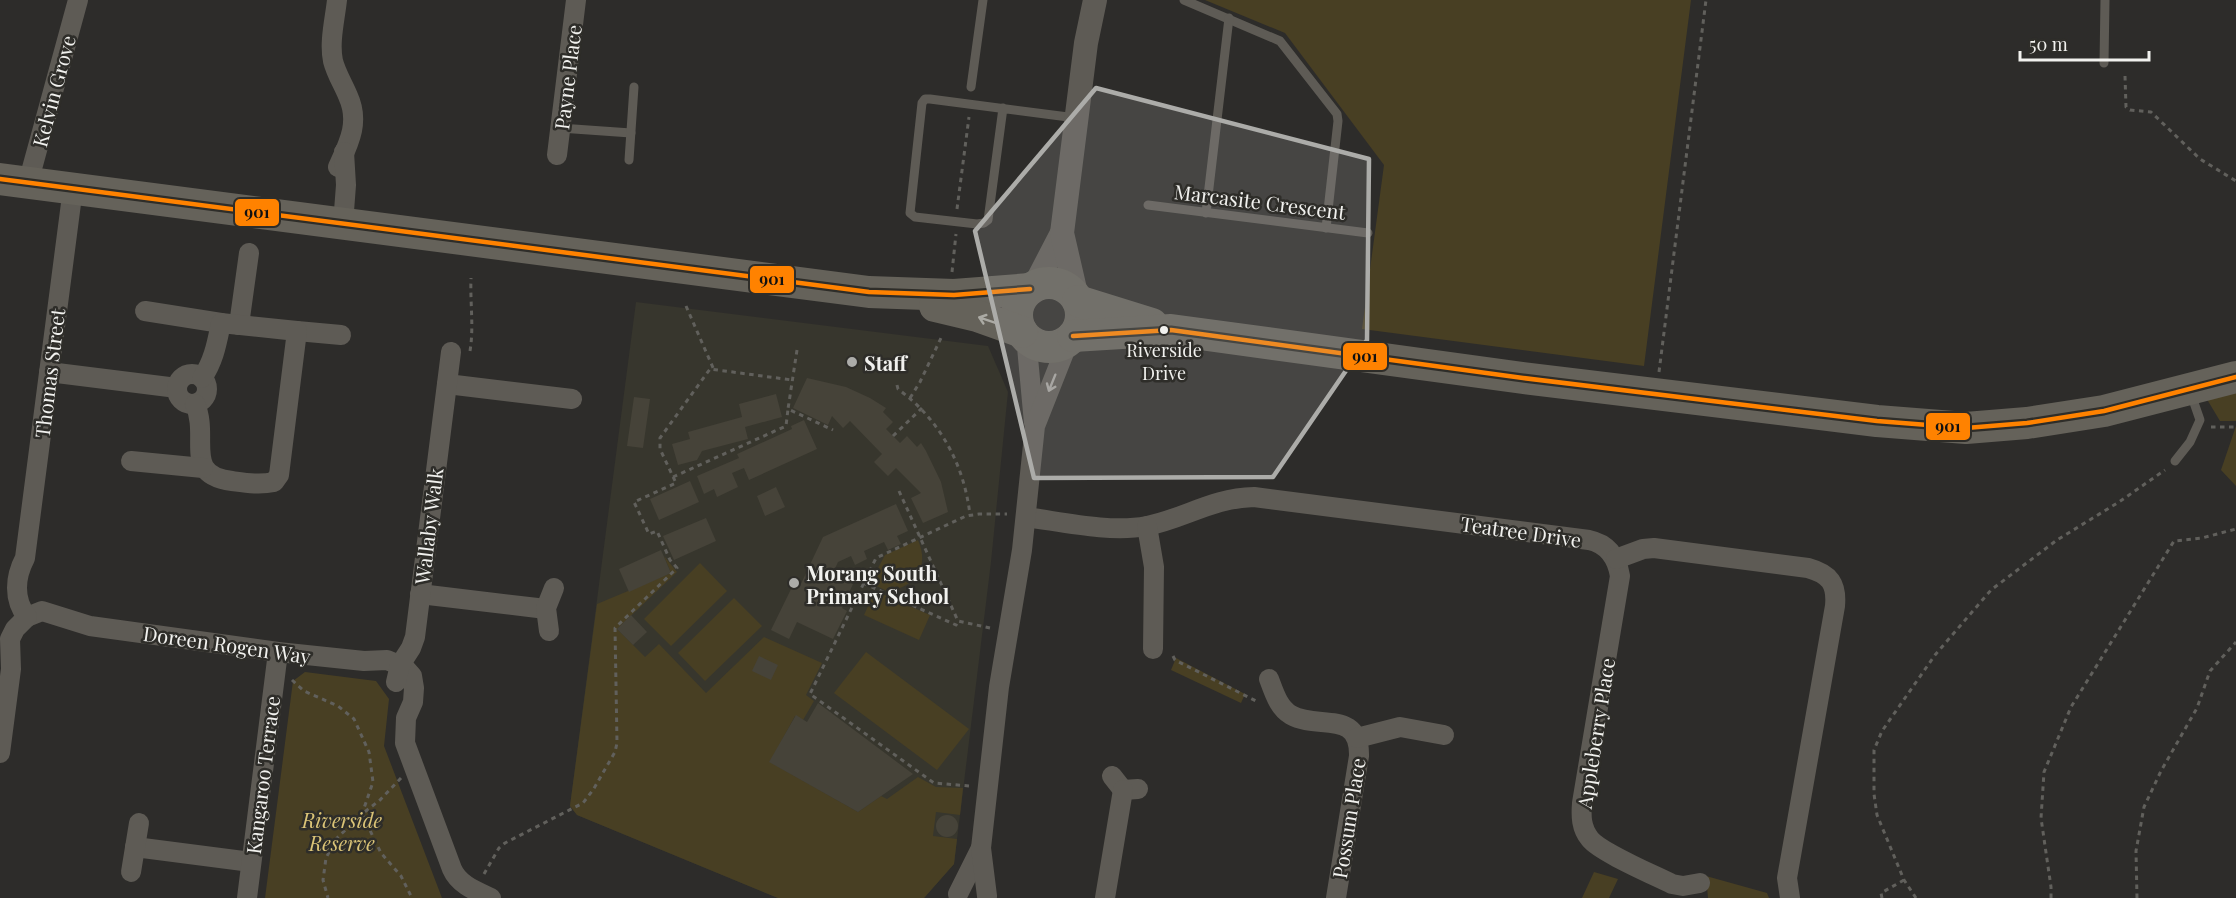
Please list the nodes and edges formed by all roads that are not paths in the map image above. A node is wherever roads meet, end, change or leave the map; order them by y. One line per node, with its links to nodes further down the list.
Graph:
1 (78, 0): 20 (street, Kelvin Grove)
2 (337, 0): 24 (street)
3 (576, 0): 16 (street, Payne Place)
4 (983, 0): 13 (lane)
5 (1083, 0): 10 (street)
6 (1095, 0): 10 (street)
7 (1184, 0): 9 (lane)
8 (2105, 0): 11 (lane)
9 (1229, 18): 23 (lane); 25 (lane)
10 (1086, 43): 15 (street)
11 (2104, 63)
12 (634, 87): 17 (lane)
13 (971, 87)
14 (1003, 108): 14 (lane); 15 (lane)
15 (1076, 118): 26 (street)
16 (560, 128): 17 (lane); 18 (street, Payne Place)
17 (631, 133): 19 (lane)
18 (557, 155)
19 (629, 160)
20 (14, 181): 21 (main road)
21 (73, 188): 24 (main road); 40 (street, Thomas Street)
22 (1148, 206): 23 (lane, Marcasite Crescent)
23 (1206, 213): 25 (lane, Marcasite Crescent)
24 (343, 224): 30 (main road)
25 (1326, 228): 27 (lane, Marcasite Crescent)
26 (1062, 233): 29 (street); 31 (street)
27 (1368, 233)
28 (249, 254): 33 (street)
29 (1032, 288): 30 (main road); 31 (main road); 36 (main road)
30 (869, 292): 36 (main road, one-way to 30)
31 (1077, 299): 34 (main road); 38 (main road)
32 (145, 311): 33 (street)
33 (230, 324): 35 (street); 42 (street)
34 (1171, 330): 38 (main road); 45 (main road)
35 (297, 331): 37 (street); 51 (street)
36 (1024, 334): 38 (main road); 48 (street)
37 (341, 335)
38 (1071, 338): 48 (street, one-way to 48)
39 (451, 352): 43 (street, Wallaby Walk)
40 (49, 372): 44 (street); 58 (street, Thomas Street)
41 (2236, 376): 45 (main road)
42 (202, 378): 44 (street); 47 (street)
43 (447, 384): 46 (street); 56 (street, Wallaby Walk)
44 (177, 388): 47 (street)
45 (2189, 389): 50 (lane)
46 (572, 399)
47 (195, 404): 51 (street)
48 (1035, 426): 52 (street)
49 (131, 461): 51 (street)
50 (2175, 461)
51 (203, 468)
52 (1016, 516): 53 (street, Teatree Drive); 71 (street)
53 (1147, 526): 54 (street, Teatree Drive); 60 (street)
54 (1616, 559): 74 (street, Appleberry Place); 81 (street)
55 (554, 588): 57 (street)
56 (420, 594): 57 (street); 62 (street, Wallaby Walk)
57 (546, 609): 59 (street)
58 (37, 617): 61 (street, Doreen Rogen Way); 64 (street)
59 (549, 631)
60 (1153, 649)
61 (278, 652): 62 (street, Doreen Rogen Way); 72 (street, Kangaroo Terrace)
62 (398, 674): 78 (street)
63 (1269, 679): 66 (street, Possum Place)
64 (2, 722): 67 (street)
65 (1444, 735): 66 (street, Possum Place)
66 (1357, 738): 80 (street, Possum Place)
67 (0, 753)
68 (1125, 785): 79 (street)
69 (139, 823): 70 (street)
70 (135, 847): 72 (street); 73 (street)
71 (981, 848): 75 (street); 76 (street)
72 (251, 862): 77 (street, Kangaroo Terrace)
73 (132, 872)
74 (1687, 889)
75 (956, 896): 76 (street)
76 (988, 897)
77 (247, 898)
78 (491, 898)
79 (1105, 898)
80 (1336, 898)
81 (1790, 898)

